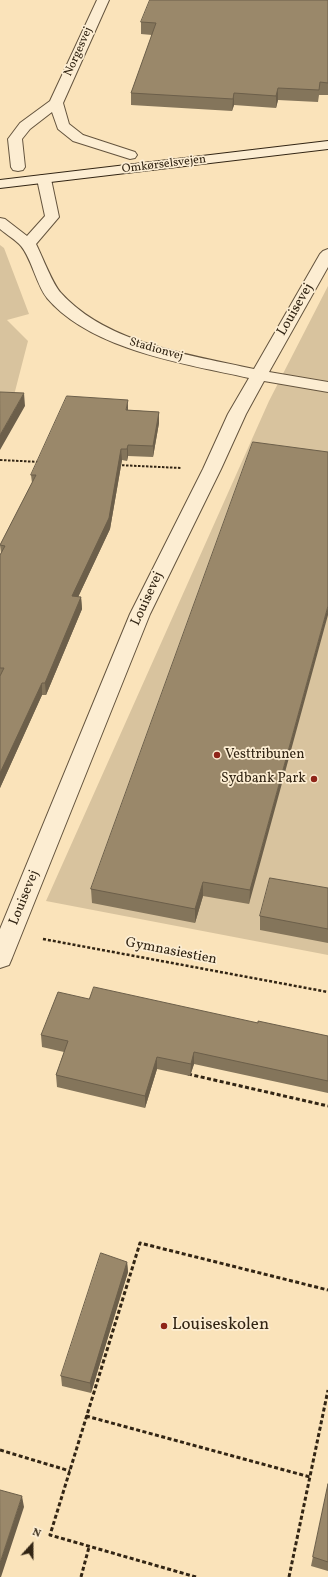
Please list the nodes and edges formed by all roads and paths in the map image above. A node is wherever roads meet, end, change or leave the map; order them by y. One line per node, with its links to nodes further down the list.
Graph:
1 (103, 0): 2 (street, Norgesvej)
2 (56, 103): 5 (street); 7 (street, Norgesvej)
3 (328, 134): 5 (street, Omkørselsvejen)
4 (328, 145): 8 (street, Omkørselsvejen)
5 (130, 155): 6 (street, Omkørselsvejen)
6 (100, 158)
7 (33, 166)
8 (44, 179): 9 (street, Omkørselsvejen); 11 (street)
9 (0, 184)
10 (0, 222): 11 (street, Stadionvej)
11 (28, 244): 13 (street, Stadionvej)
12 (328, 254): 13 (street, Louisevej)
13 (259, 375): 14 (street, Stadionvej); 18 (street, Louisevej)
14 (328, 387)
15 (0, 460): 16 (path)
16 (47, 462)
17 (118, 465): 18 (path)
18 (212, 469): 19 (street, Louisevej)
19 (11, 933): 20 (street, Louisevej); 21 (path, Gymnasiestien)
20 (0, 958)
21 (328, 992)
22 (183, 1073): 23 (path)
23 (328, 1106)
24 (328, 1290): 26 (path)
25 (328, 1390): 29 (path)
26 (86, 1416): 28 (path); 29 (path)
27 (0, 1450): 28 (path)
28 (70, 1471): 30 (path)
29 (310, 1477): 33 (path)
30 (90, 1547): 31 (path); 32 (path)
31 (80, 1577)
32 (196, 1577)
33 (290, 1577)

